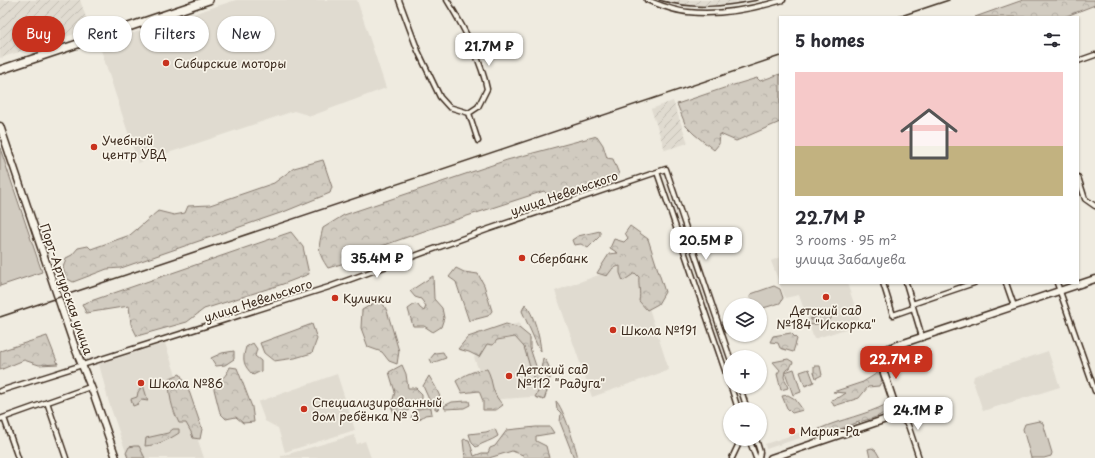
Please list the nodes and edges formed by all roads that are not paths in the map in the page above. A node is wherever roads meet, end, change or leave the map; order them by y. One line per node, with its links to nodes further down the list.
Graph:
1 (209, 0): 8 (main road)
2 (399, 0): 9 (street)
3 (447, 0): 9 (street)
4 (646, 0): 5 (street)
5 (783, 0)
6 (1095, 56): 7 (street)
7 (1079, 61)
8 (0, 70)
9 (469, 113): 11 (street)
10 (0, 126): 27 (street, Порт-Артурская улица)
11 (478, 141)
12 (657, 172): 25 (street, улица Невельского); 26 (street); 27 (street, улица Невельского)
13 (1079, 180): 14 (street)
14 (1095, 206)
15 (1095, 279): 21 (street)
16 (883, 284): 22 (street)
17 (906, 284): 22 (street)
18 (971, 284): 22 (street)
19 (1006, 284): 23 (street)
20 (1057, 284): 21 (street)
21 (1060, 290): 23 (street); 30 (street)
22 (913, 306): 24 (street)
23 (1014, 306): 24 (street)
24 (922, 336): 32 (street)
25 (727, 350)
26 (723, 365)
27 (81, 366): 28 (street, Порт-Артурская улица); 29 (street, улица Невельского)
28 (90, 387): 31 (street); 39 (street, Порт-Артурская улица)
29 (0, 391)
30 (1095, 391)
31 (47, 402): 33 (street); 38 (street)
32 (898, 415): 42 (street); 43 (street)
33 (2, 419): 37 (street)
34 (738, 446): 40 (street)
35 (752, 446): 41 (street)
36 (758, 446): 41 (street)
37 (18, 458)
38 (66, 458)
39 (116, 458)
40 (732, 458)
41 (758, 458)
42 (770, 458)
43 (919, 458)

